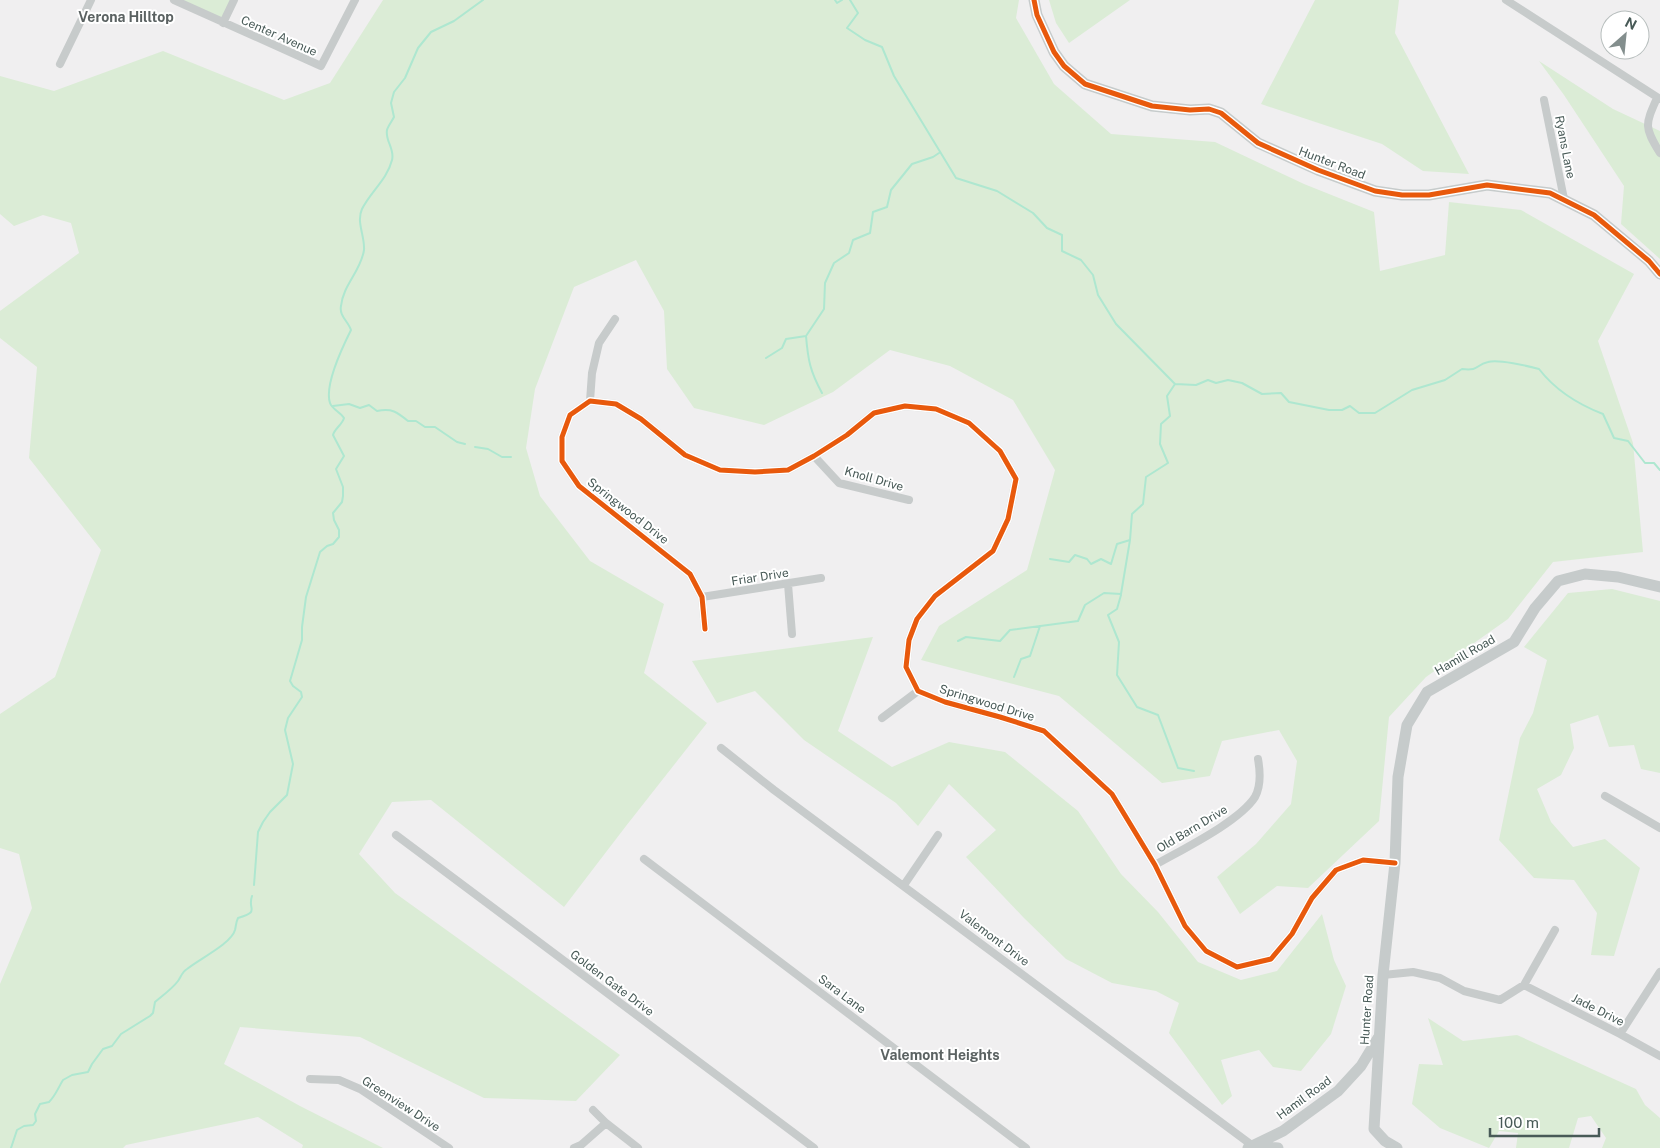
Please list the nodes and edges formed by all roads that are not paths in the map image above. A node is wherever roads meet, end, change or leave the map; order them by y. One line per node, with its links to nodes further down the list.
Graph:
1 (91, 0): 8 (street)
2 (174, 0): 7 (street, Center Avenue)
3 (234, 0): 7 (street)
4 (355, 0): 7 (street, Center Avenue)
5 (1034, 0): 12 (street, Hunter Road)
6 (1506, 0): 9 (street)
7 (224, 23)
8 (60, 64)
9 (1658, 98): 11 (street)
10 (1544, 100): 12 (street, Ryans Lane)
11 (1660, 153)
12 (1564, 199): 13 (street, Hunter Road)
13 (1660, 274)
14 (615, 319): 15 (street)
15 (590, 401): 16 (street); 21 (street, Springwood Drive)
16 (814, 456): 17 (street, Knoll Drive); 24 (street)
17 (909, 500)
18 (821, 578): 19 (street, Friar Drive)
19 (788, 584): 21 (street, Friar Drive); 23 (street)
20 (1660, 587): 33 (street, Hamill Road)
21 (702, 597): 22 (street, Springwood Drive)
22 (705, 629)
23 (792, 634)
24 (918, 691): 25 (street); 34 (street, Springwood Drive)
25 (882, 718)
26 (721, 748): 35 (street, Valemont Drive)
27 (1258, 759): 34 (street, Old Barn Drive)
28 (1605, 796): 29 (street)
29 (1660, 828)
30 (396, 835): 50 (street, Golden Gate Drive)
31 (938, 835): 35 (street)
32 (644, 859): 51 (street, Sara Lane)
33 (1395, 863): 34 (street, Springwood Drive); 38 (street, Hunter Road)
34 (1155, 865)
35 (904, 885): 46 (street, Valemont Drive)
36 (1554, 930): 39 (street)
37 (1660, 972): 40 (street)
38 (1384, 975): 39 (street); 41 (street, Hunter Road)
39 (1524, 986): 40 (street, Jade Drive)
40 (1620, 1034): 42 (street, Jade Drive)
41 (1379, 1037): 46 (street, Hamil Road); 53 (street, Hunter Road)
42 (1660, 1056)
43 (310, 1079): 47 (street, Greenview Drive)
44 (593, 1110): 45 (street)
45 (606, 1123): 48 (street); 49 (street)
46 (1251, 1147): 52 (street)
47 (449, 1148)
48 (574, 1148)
49 (638, 1148)
50 (814, 1148)
51 (1026, 1148)
52 (1278, 1148)
53 (1397, 1148)

